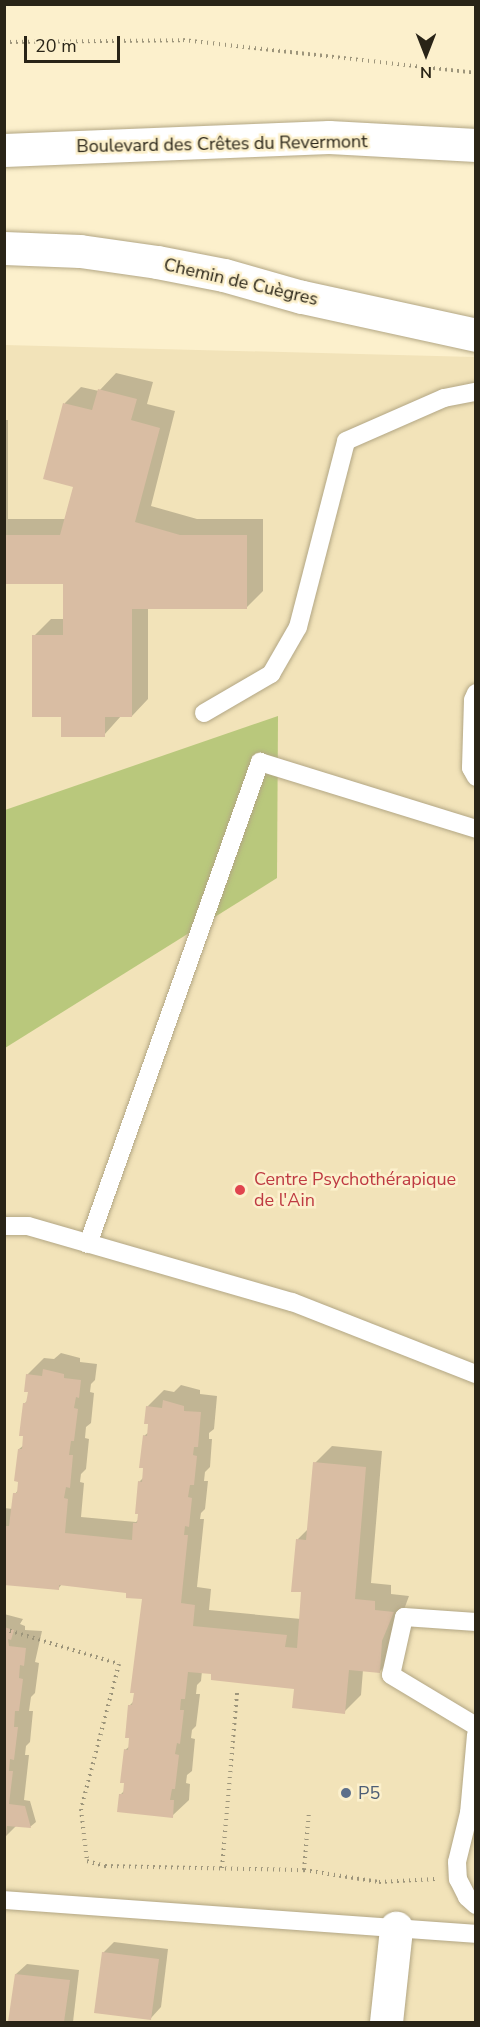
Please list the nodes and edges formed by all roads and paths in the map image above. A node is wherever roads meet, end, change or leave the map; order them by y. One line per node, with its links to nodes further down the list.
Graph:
1 (4, 42): 2 (path)
2 (476, 73)
3 (476, 145): 4 (street, Boulevard des Crêtes du Revermont)
4 (4, 150)
5 (4, 248): 6 (street, Chemin de Cuègres)
6 (476, 335)
7 (476, 392): 9 (lane)
8 (476, 693): 10 (lane)
9 (204, 713)
10 (476, 777)
11 (476, 829): 13 (lane)
12 (4, 1226): 13 (lane)
13 (88, 1244): 14 (lane)
14 (476, 1374)
15 (476, 1622): 18 (lane)
16 (4, 1629): 21 (path)
17 (237, 1693): 21 (path)
18 (476, 1726)
19 (476, 1735): 25 (lane)
20 (309, 1812): 22 (path)
21 (222, 1868): 22 (path)
22 (304, 1870): 23 (path)
23 (441, 1879)
24 (4, 1900): 26 (lane)
25 (476, 1905)
26 (396, 1928): 27 (lane); 28 (street)
27 (476, 1934)
28 (386, 2022)

